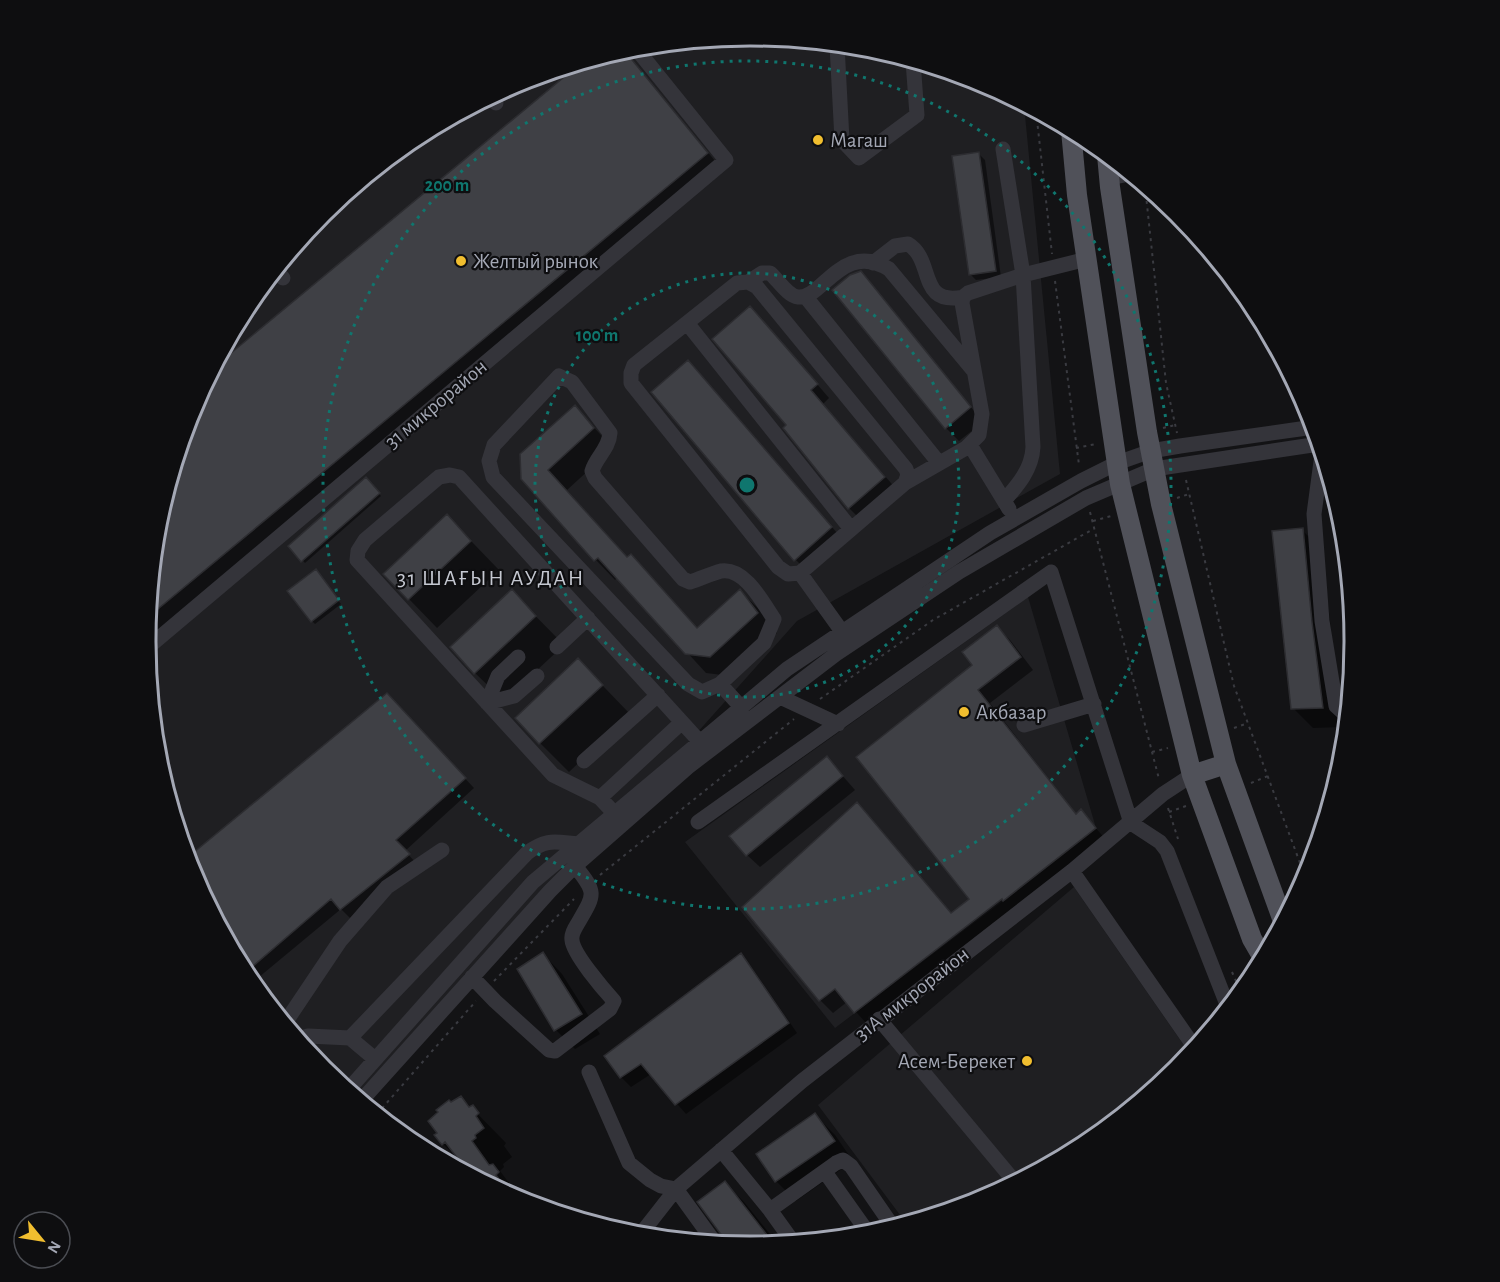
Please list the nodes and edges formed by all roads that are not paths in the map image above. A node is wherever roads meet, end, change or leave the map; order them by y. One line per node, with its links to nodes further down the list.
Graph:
1 (837, 53): 3 (street)
2 (643, 57): 32 (street, 31 микрорайон)
3 (914, 70)
4 (1072, 142): 9 (main road)
5 (1003, 149): 11 (street)
6 (1108, 166): 8 (main road)
7 (1120, 176): 8 (street)
8 (1109, 178): 20 (main road)
9 (1087, 259): 11 (street); 21 (main road)
10 (873, 263): 13 (street); 14 (street); 16 (street)
11 (1023, 275): 14 (street); 26 (street)
12 (748, 282): 13 (street); 15 (street); 24 (street)
13 (805, 296): 22 (street)
14 (963, 297): 16 (street)
15 (687, 323): 28 (street); 29 (street)
16 (975, 372): 18 (street)
17 (1305, 428): 20 (street)
18 (970, 445): 22 (street); 26 (street)
19 (1311, 445): 20 (street)
20 (1152, 460): 21 (street); 25 (street); 48 (main road)
21 (1117, 463): 25 (main road); 27 (street)
22 (939, 464): 24 (street)
23 (1320, 472): 42 (street)
24 (905, 483): 28 (street)
25 (1120, 484): 38 (street); 49 (main road)
26 (1004, 501): 27 (street)
27 (1015, 518): 31 (street)
28 (851, 529): 29 (street)
29 (800, 573): 31 (street)
30 (588, 618): 33 (street); 37 (street); 39 (street)
31 (843, 633): 41 (street)
32 (155, 641)
33 (557, 647)
34 (518, 657): 39 (street)
35 (537, 676): 39 (street)
36 (720, 684): 36 (street); 41 (street)
37 (658, 695): 43 (street); 47 (street)
38 (780, 697): 44 (street); 56 (street)
39 (487, 703): 50 (street)
40 (1094, 704): 44 (street); 45 (street); 53 (street)
41 (741, 708): 46 (street)
42 (1340, 710)
43 (681, 722): 46 (street); 50 (street)
44 (838, 724): 52 (street)
45 (1024, 725)
46 (700, 742): 51 (street)
47 (584, 761)
48 (1226, 764): 49 (main road); 58 (main road)
49 (1192, 775): 53 (street, 31А микрорайон); 59 (main road)
50 (600, 798): 51 (street)
51 (615, 814): 54 (street)
52 (698, 822)
53 (1131, 822): 57 (street, 31А микрорайон); 61 (street)
54 (578, 844): 65 (street); 67 (street)
55 (442, 850): 62 (street)
56 (575, 866): 60 (street); 60 (street)
57 (1072, 871): 63 (street, 31А микрорайон); 66 (street)
58 (1279, 911)
59 (1258, 949)
60 (472, 977): 70 (street)
61 (1225, 999)
62 (289, 1017)
63 (879, 1019): 71 (street, 31А микрорайон); 73 (street)
64 (306, 1036): 65 (street)
65 (350, 1038): 67 (street)
66 (1190, 1040)
67 (375, 1059): 69 (street)
68 (589, 1072): 74 (street)
69 (354, 1084)
70 (366, 1095)
71 (721, 1150): 74 (street, 31А микрорайон); 75 (street)
72 (825, 1172): 75 (street); 76 (street); 77 (street)
73 (1010, 1176)
74 (676, 1189): 78 (street, 31А микрорайон); 79 (street)
75 (770, 1210): 80 (street)
76 (887, 1219)
77 (862, 1225)
78 (648, 1226)
79 (708, 1234)
80 (787, 1234)

